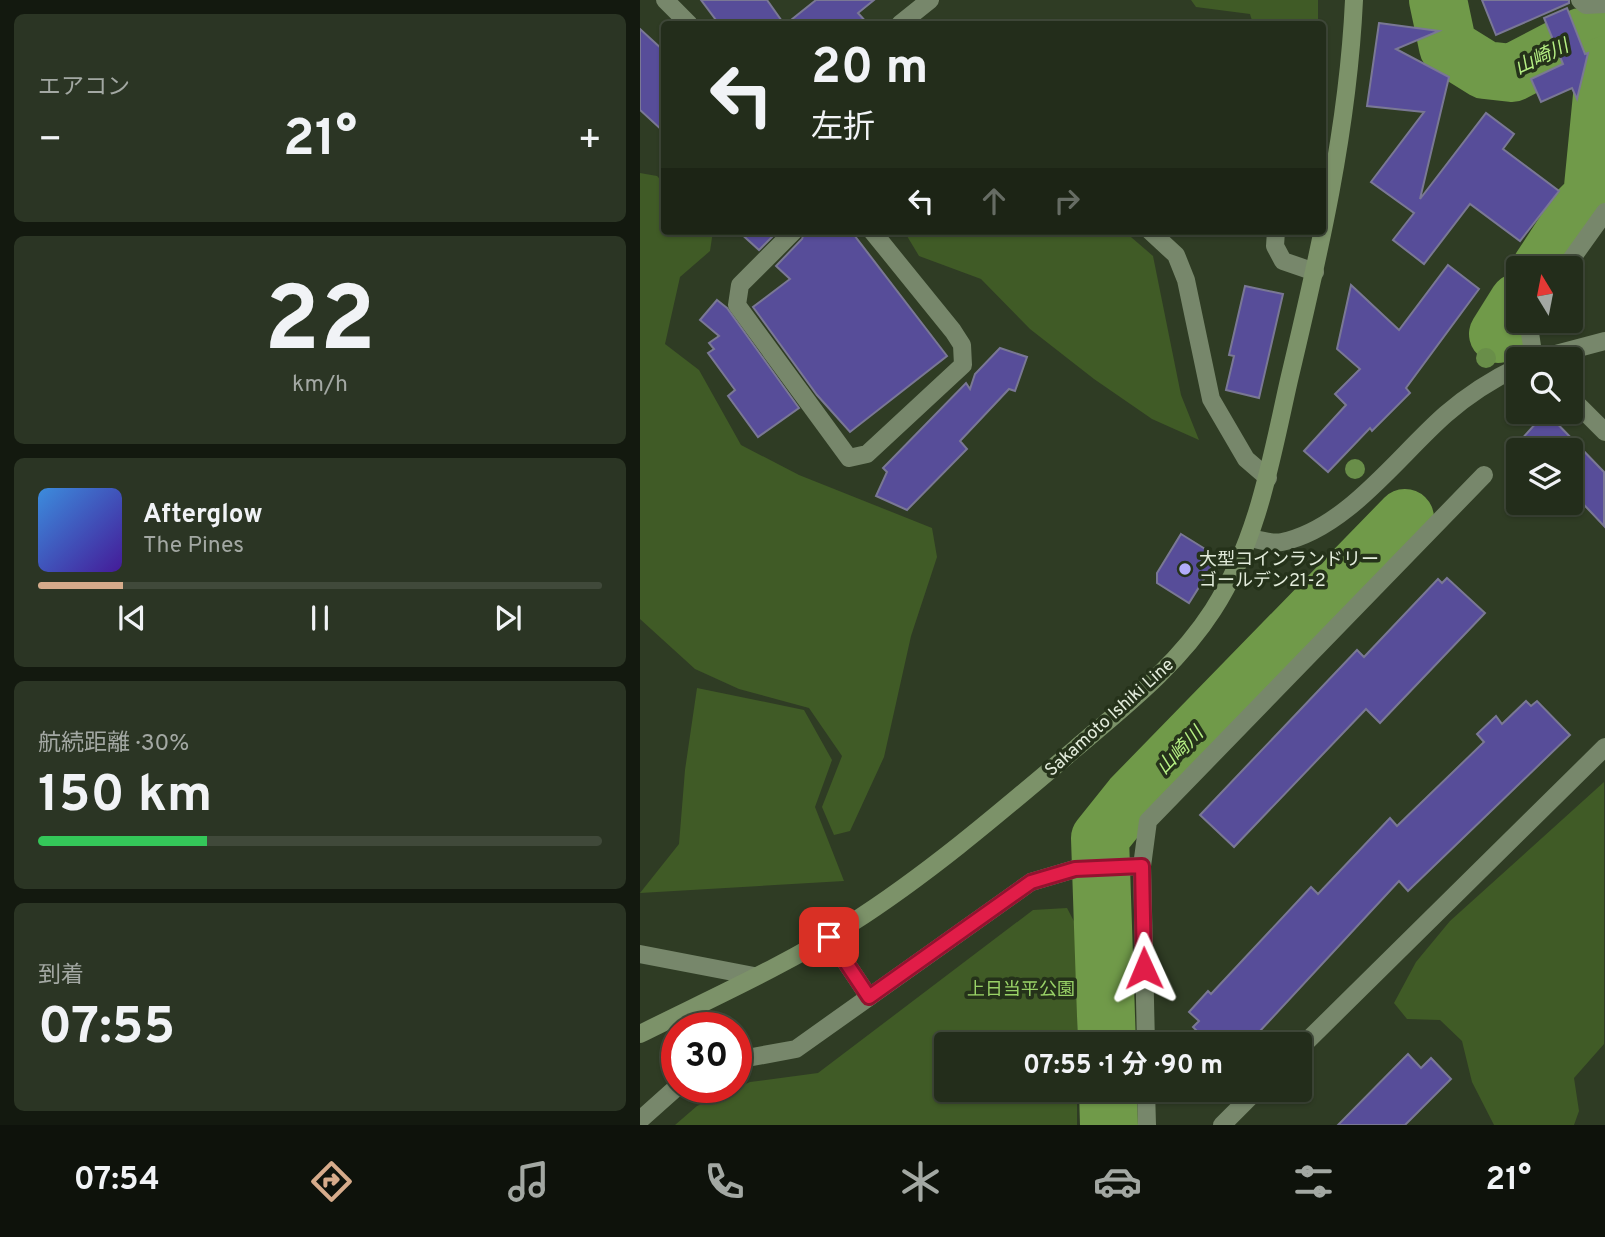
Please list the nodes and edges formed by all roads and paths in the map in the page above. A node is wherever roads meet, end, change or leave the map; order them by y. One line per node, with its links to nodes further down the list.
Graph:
1 (665, 0): 6 (street)
2 (930, 0): 7 (street)
3 (1354, 0): 8 (main road, Sakamoto Ishiki Line)
4 (1580, 0): 5 (street)
5 (1604, 4)
6 (686, 21)
7 (904, 21)
8 (1330, 168): 9 (main road, Sakamoto Ishiki Line)
9 (1326, 196)
10 (1604, 212): 16 (street)
11 (790, 235): 12 (street)
12 (875, 235)
13 (1154, 235): 24 (street)
14 (1276, 235): 17 (street)
15 (1320, 235): 17 (main road, Sakamoto Ishiki Line)
16 (1573, 256)
17 (1315, 272): 24 (main road, Sakamoto Ishiki Line)
18 (1604, 341): 19 (street)
19 (1581, 347)
20 (1506, 374): 25 (street)
21 (1583, 410): 22 (street)
22 (1604, 432)
23 (1484, 475): 27 (street)
24 (1268, 478): 25 (main road, Sakamoto Ishiki Line)
25 (1250, 538): 28 (main road, Sakamoto Ishiki Line)
26 (1604, 747): 34 (street)
27 (1142, 866): 31 (street); 32 (street)
28 (829, 937): 30 (main road, Sakamoto Ishiki Line); 31 (street)
29 (640, 954): 30 (street)
30 (754, 976): 33 (main road, Sakamoto Ishiki Line)
31 (869, 997): 35 (street)
32 (1146, 1032)
33 (640, 1034)
34 (1312, 1036)
35 (752, 1056)
36 (661, 1101): 39 (street)
37 (1146, 1102): 40 (street)
38 (1245, 1102): 41 (street)
39 (640, 1119)
40 (1147, 1125)
41 (1222, 1125)

